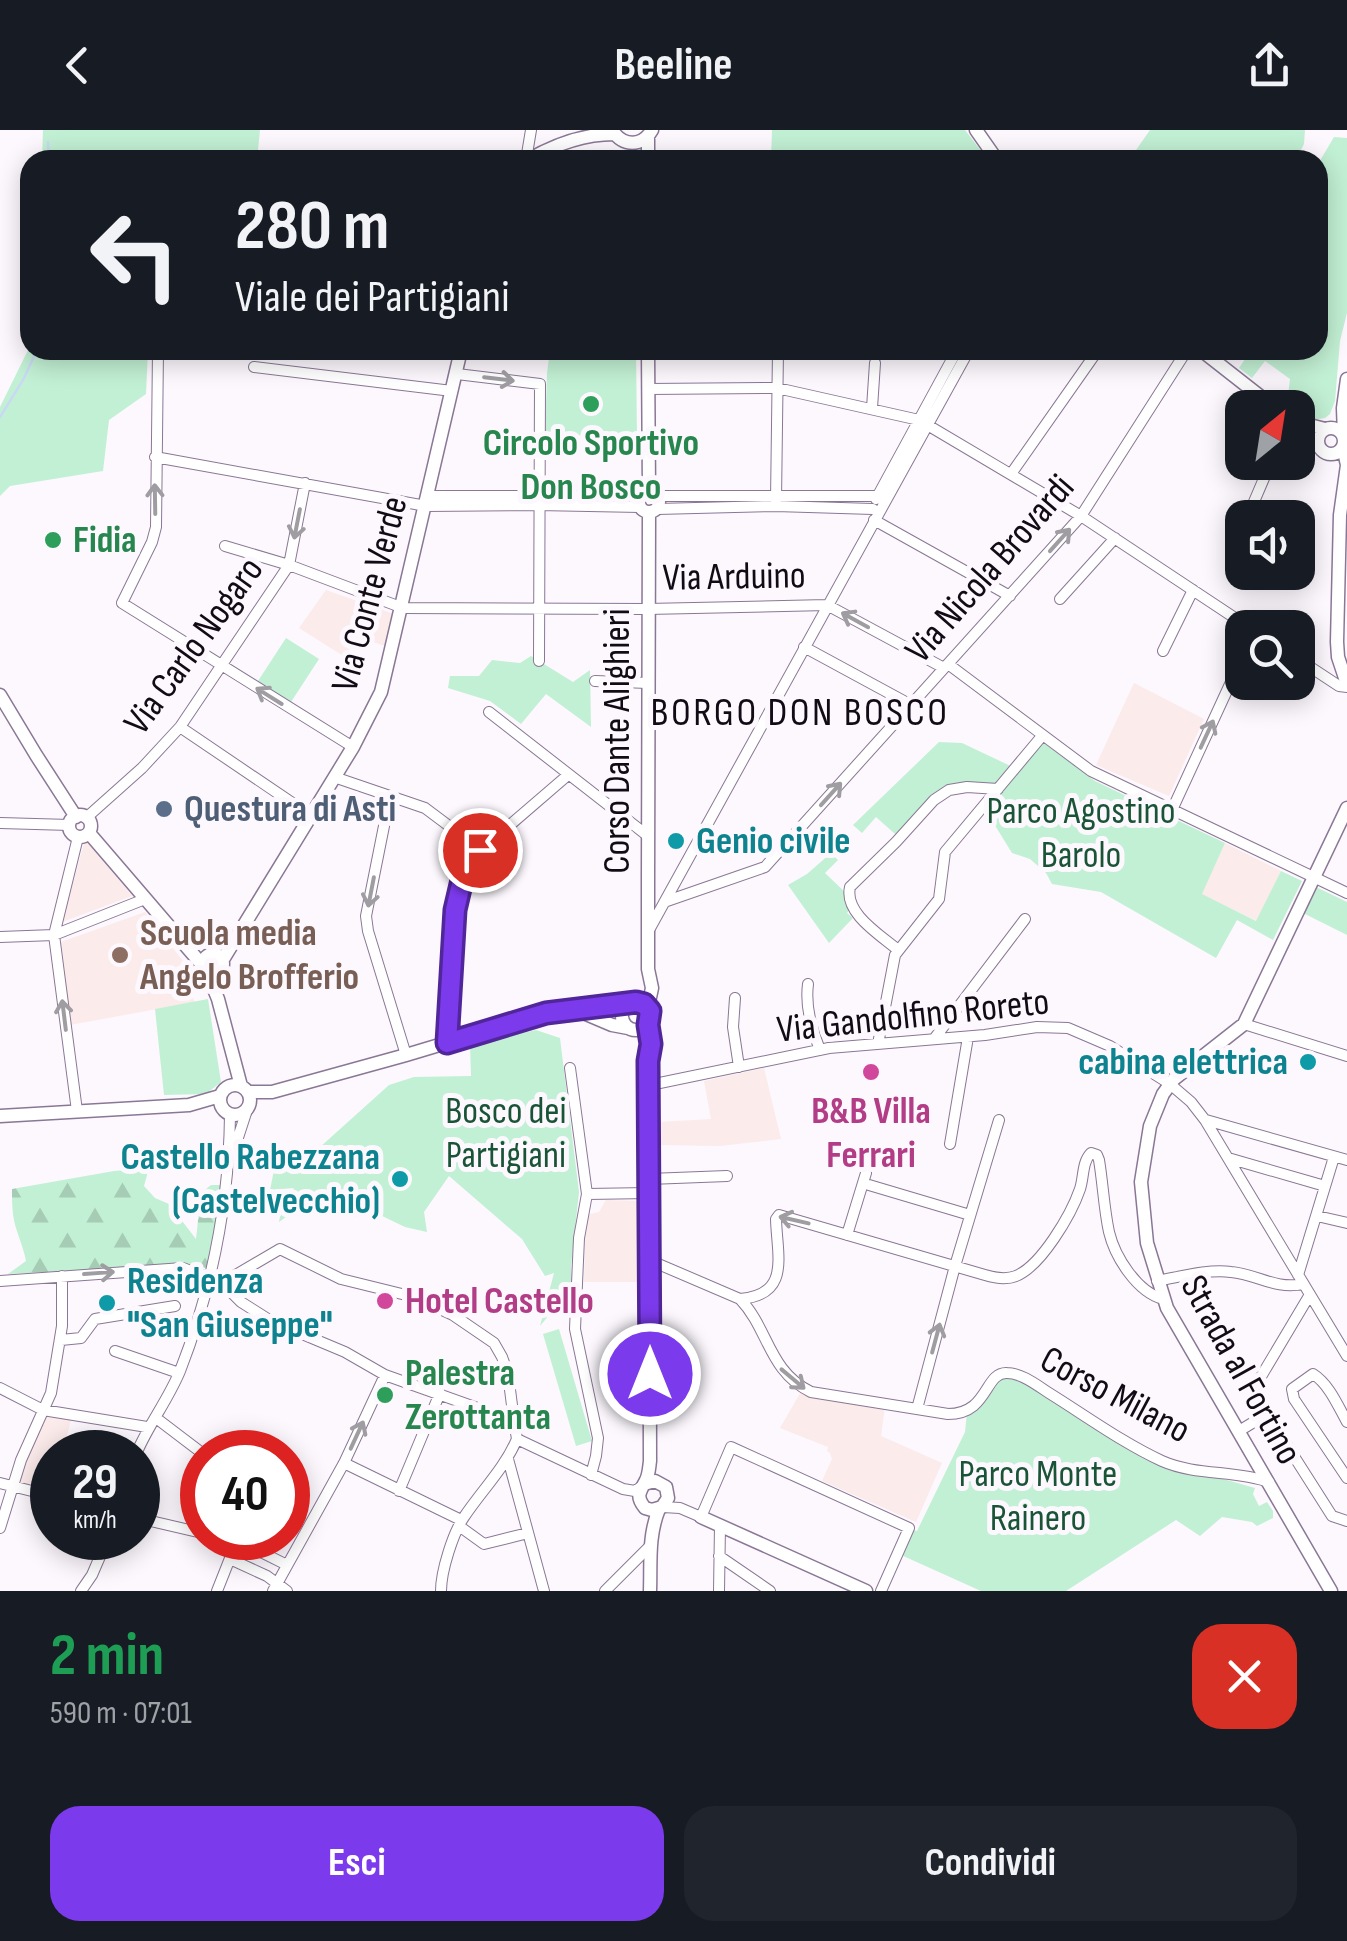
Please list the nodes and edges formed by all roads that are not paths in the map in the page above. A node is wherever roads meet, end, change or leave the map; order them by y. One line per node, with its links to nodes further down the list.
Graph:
1 (533, 130): 4 (street)
2 (605, 132): 3 (street); 4 (street)
3 (645, 136)
4 (548, 150)
5 (158, 360): 28 (street)
6 (460, 360): 16 (street, Via Conte Verde)
7 (648, 360): 18 (street, Corso Dante Alighieri)
8 (778, 360): 19 (street)
9 (952, 360): 24 (street)
10 (963, 360): 24 (street)
11 (1091, 360): 29 (street)
12 (1181, 360): 38 (street, Via Nicola Brovardi)
13 (1214, 360): 20 (street)
14 (875, 363): 22 (street)
15 (254, 367): 21 (street)
16 (456, 374): 21 (street, Via Conte Verde); 33 (street, one-way to 33)
17 (1347, 379): 23 (street)
18 (648, 388): 19 (street); 36 (street, Corso Dante Alighieri)
19 (778, 388): 22 (street); 35 (street)
20 (1252, 390)
21 (452, 391): 34 (street, Via Conte Verde)
22 (872, 408): 24 (street)
23 (1343, 408): 26 (street); 27 (street)
24 (924, 422): 29 (street); 32 (street); 37 (street)
25 (1315, 430): 26 (street)
26 (1325, 433): 27 (street); 27 (street)
27 (1339, 446): 30 (street)
28 (155, 457): 31 (street); 53 (street, one-way to 28)
29 (1011, 474): 38 (street)
30 (1345, 482): 58 (street)
31 (305, 483): 34 (street); 41 (street, Via Carlo Nogaro, one-way to 41)
32 (878, 496): 35 (street); 37 (street)
33 (539, 500): 34 (street); 36 (street); 47 (street)
34 (427, 501): 46 (street, Via Conte Verde)
35 (776, 501): 36 (street); 37 (street)
36 (649, 502): 48 (street, Corso Dante Alighieri)
37 (873, 514): 43 (street); 45 (street)
38 (1082, 516): 39 (street); 43 (street, Via Nicola Brovardi, one-way to 38)
39 (1115, 538): 42 (street); 44 (street)
40 (225, 546): 41 (street)
41 (289, 565): 46 (street); 53 (street, Via Carlo Nogaro)
42 (1193, 590): 49 (street); 51 (street)
43 (1010, 596): 54 (street, Via Nicola Brovardi)
44 (1060, 599)
45 (827, 604): 48 (street, Via Arduino); 50 (street); 54 (street, one-way to 45)
46 (403, 608): 47 (street, Via Arduino); 65 (street, Via Conte Verde)
47 (539, 609): 48 (street, Via Arduino); 52 (street)
48 (647, 609): 57 (street, Corso Dante Alighieri)
49 (1225, 611)
50 (804, 647): 61 (street); 80 (street)
51 (1163, 651)
52 (539, 661)
53 (221, 666): 63 (street, Via Carlo Nogaro); 65 (street, one-way to 53)
54 (946, 666): 61 (street, Via Nicola Brovardi); 64 (street)
55 (1315, 670): 58 (street)
56 (595, 681): 57 (street)
57 (648, 683): 75 (street, Corso Dante Alighieri)
58 (1347, 685)
59 (0, 695): 74 (street)
60 (1225, 695): 71 (street, one-way to 60)
61 (911, 705): 80 (street, Via Nicola Brovardi, one-way to 61)
62 (489, 712): 66 (street)
63 (180, 727): 72 (street); 74 (street, Via Carlo Nogaro)
64 (1042, 736): 68 (street); 71 (street)
65 (352, 747): 67 (street, Via Conte Verde)
66 (568, 775): 75 (street); 76 (street)
67 (334, 777): 69 (street); 72 (street, Via Conte Verde)
68 (998, 789): 85 (street); 85 (street)
69 (390, 796): 76 (street); 98 (street, one-way to 98)
70 (1347, 808): 77 (street, Strada al Fortino)
71 (1172, 810): 77 (street)
72 (310, 815): 86 (street, Via Conte Verde)
73 (0, 823): 74 (street)
74 (80, 826): 79 (street); 83 (street)
75 (648, 836): 82 (street, Corso Dante Alighieri)
76 (480, 850): 95 (street)
77 (1314, 877): 78 (street); 91 (street, Strada al Fortino)
78 (1347, 893)
79 (145, 899): 83 (street); 86 (street)
80 (666, 900): 82 (street)
81 (1025, 919): 94 (street)
82 (648, 930): 89 (street, Corso Dante Alighieri)
83 (54, 934): 84 (street); 106 (street, one-way to 83)
84 (0, 937)
85 (898, 950): 96 (street)
86 (212, 963): 104 (street)
87 (808, 984): 97 (street)
88 (735, 998): 100 (street)
89 (638, 1004): 90 (street); 92 (street); 92 (street)
90 (572, 1009): 92 (street); 95 (street)
91 (1244, 1024): 99 (street); 102 (street, Strada al Fortino)
92 (637, 1028): 103 (street)
93 (968, 1036): 94 (street, Via Gandolfino Roreto); 102 (street, Via Gandolfino Roreto); 111 (street)
94 (934, 1040): 96 (street, Via Gandolfino Roreto)
95 (447, 1043): 98 (street)
96 (878, 1044): 97 (street, Via Gandolfino Roreto)
97 (820, 1050): 100 (street, Via Gandolfino Roreto)
98 (406, 1055): 104 (street)
99 (1347, 1056)
100 (739, 1066): 103 (street, Via Gandolfino Roreto)
101 (570, 1068): 119 (street)
102 (1170, 1084): 110 (street, Via Gandolfino Roreto); 130 (street, Strada al Fortino)
103 (650, 1085): 117 (street)
104 (239, 1096): 105 (street); 107 (street); 107 (street); 115 (street)
105 (189, 1105): 106 (street); 107 (street)
106 (77, 1112): 108 (street)
107 (227, 1113): 115 (street)
108 (0, 1116)
109 (999, 1120): 120 (street)
110 (1204, 1120): 112 (street); 113 (street, Via Gandolfino Roreto)
111 (950, 1144)
112 (1334, 1157): 114 (street); 118 (street)
113 (1227, 1158): 118 (street); 127 (street, Via Gandolfino Roreto)
114 (1347, 1160)
115 (230, 1164): 129 (street)
116 (726, 1176): 117 (street)
117 (650, 1186): 119 (street); 124 (street)
118 (1325, 1186): 121 (street)
119 (587, 1194): 155 (street)
120 (970, 1215): 123 (street); 125 (street)
121 (1317, 1216): 122 (street); 127 (street)
122 (1347, 1224)
123 (847, 1235): 125 (street); 132 (street, one-way to 132)
124 (649, 1260): 132 (street); 153 (street)
125 (955, 1266): 133 (street); 142 (street, one-way to 125)
126 (62, 1276): 128 (street); 129 (street, one-way to 129); 135 (street)
127 (1300, 1280): 130 (street); 131 (street, Via Gandolfino Roreto)
128 (0, 1281)
129 (216, 1281): 134 (street); 139 (street); 145 (street)
130 (1157, 1281): 133 (street, Strada al Fortino)
131 (1310, 1296): 136 (street, Via Gandolfino Roreto); 144 (street)
132 (740, 1299): 142 (street, Corso Milano, one-way to 142)
133 (1163, 1299): 149 (street, Strada al Fortino)
134 (200, 1310): 135 (street); 138 (street)
135 (61, 1340): 143 (street)
136 (1345, 1348)
137 (115, 1351): 138 (street)
138 (179, 1373): 147 (street)
139 (384, 1374): 141 (street); 154 (street, one-way to 139)
140 (0, 1388): 143 (street)
141 (440, 1393): 145 (street); 164 (street)
142 (916, 1409): 158 (street, Corso Milano)
143 (44, 1410): 147 (street); 159 (street)
144 (1267, 1414): 149 (street); 168 (street)
145 (514, 1421): 150 (street)
146 (1347, 1422): 156 (street)
147 (152, 1423): 148 (street); 151 (street)
148 (148, 1430)
149 (1239, 1430): 158 (street, Strada al Fortino)
150 (517, 1439): 152 (street); 155 (street)
151 (180, 1440)
152 (508, 1458): 169 (street); 172 (street)
153 (650, 1461): 161 (street); 162 (street)
154 (344, 1463): 164 (street); 179 (street)
155 (591, 1475): 160 (street)
156 (1347, 1478)
157 (0, 1482): 159 (street)
158 (1269, 1482): 192 (street, Strada al Fortino)
159 (13, 1486): 163 (street); 171 (street)
160 (614, 1486): 161 (street); 165 (street)
161 (643, 1486): 162 (street); 165 (street)
162 (665, 1486): 166 (street); 167 (street)
163 (30, 1490)
164 (399, 1491): 169 (street)
165 (642, 1504): 166 (street); 173 (street)
166 (661, 1508): 167 (street); 173 (street)
167 (695, 1514): 170 (street); 191 (street)
168 (1347, 1522)
169 (460, 1523): 172 (street); 180 (street)
170 (720, 1526): 174 (street); 190 (street)
171 (0, 1528)
172 (528, 1534): 185 (street)
173 (650, 1544): 186 (street); 187 (street)
174 (719, 1556): 188 (street); 189 (street)
175 (98, 1560): 182 (street)
176 (231, 1560): 183 (street)
177 (247, 1560): 181 (street)
178 (277, 1560): 179 (street)
179 (287, 1565): 181 (street)
180 (441, 1585)
181 (275, 1587): 184 (street)
182 (81, 1591)
183 (218, 1591)
184 (287, 1591)
185 (544, 1591)
186 (605, 1591)
187 (650, 1591)
188 (719, 1591)
189 (770, 1591)
190 (866, 1591)
191 (881, 1591)
192 (1331, 1591)

